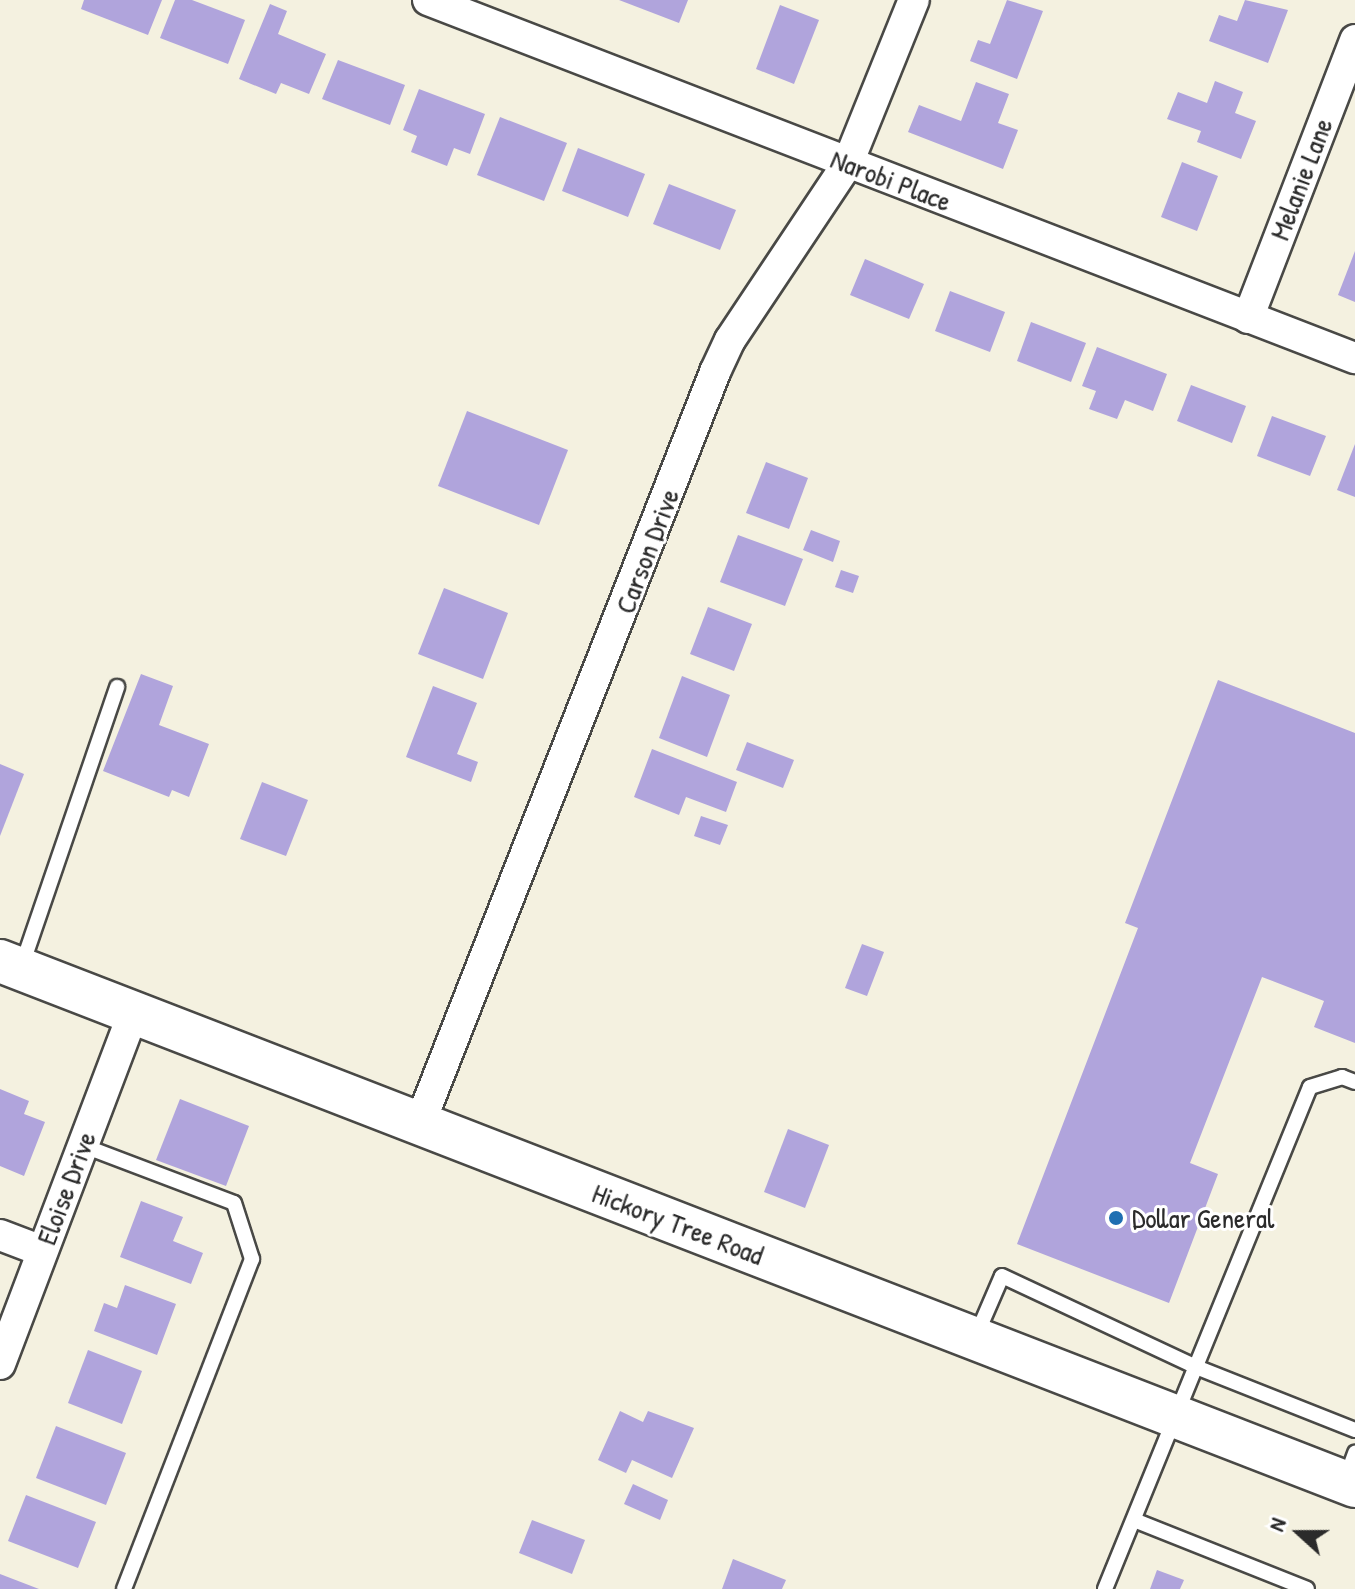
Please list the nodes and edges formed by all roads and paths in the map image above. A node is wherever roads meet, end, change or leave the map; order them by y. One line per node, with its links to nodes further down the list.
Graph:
1 (428, 0): 4 (street, Narobi Place)
2 (914, 0): 4 (street, Carson Drive)
3 (1355, 40): 5 (street, Melanie Lane)
4 (848, 163): 5 (street, Narobi Place); 11 (street, Carson Drive)
5 (1248, 318): 6 (street, Narobi Place)
6 (1355, 358)
7 (117, 687): 8 (lane)
8 (10, 965): 9 (street, Hickory Tree Road)
9 (133, 1013): 11 (street, Hickory Tree Road); 12 (street, Eloise Drive)
10 (1355, 1082): 17 (lane)
11 (420, 1123): 15 (street, Hickory Tree Road)
12 (84, 1146): 14 (street, Eloise Drive); 22 (lane)
13 (0, 1235): 14 (street)
14 (42, 1251): 16 (street, Eloise Drive)
15 (974, 1340): 17 (lane); 18 (street, Hickory Tree Road)
16 (0, 1364)
17 (1196, 1367): 18 (lane); 19 (lane)
18 (1175, 1418): 20 (street, Hickory Tree Road); 21 (lane)
19 (1355, 1430)
20 (1352, 1474)
21 (1134, 1520): 23 (lane); 24 (lane)
22 (124, 1589)
23 (1105, 1589)
24 (1307, 1589)

